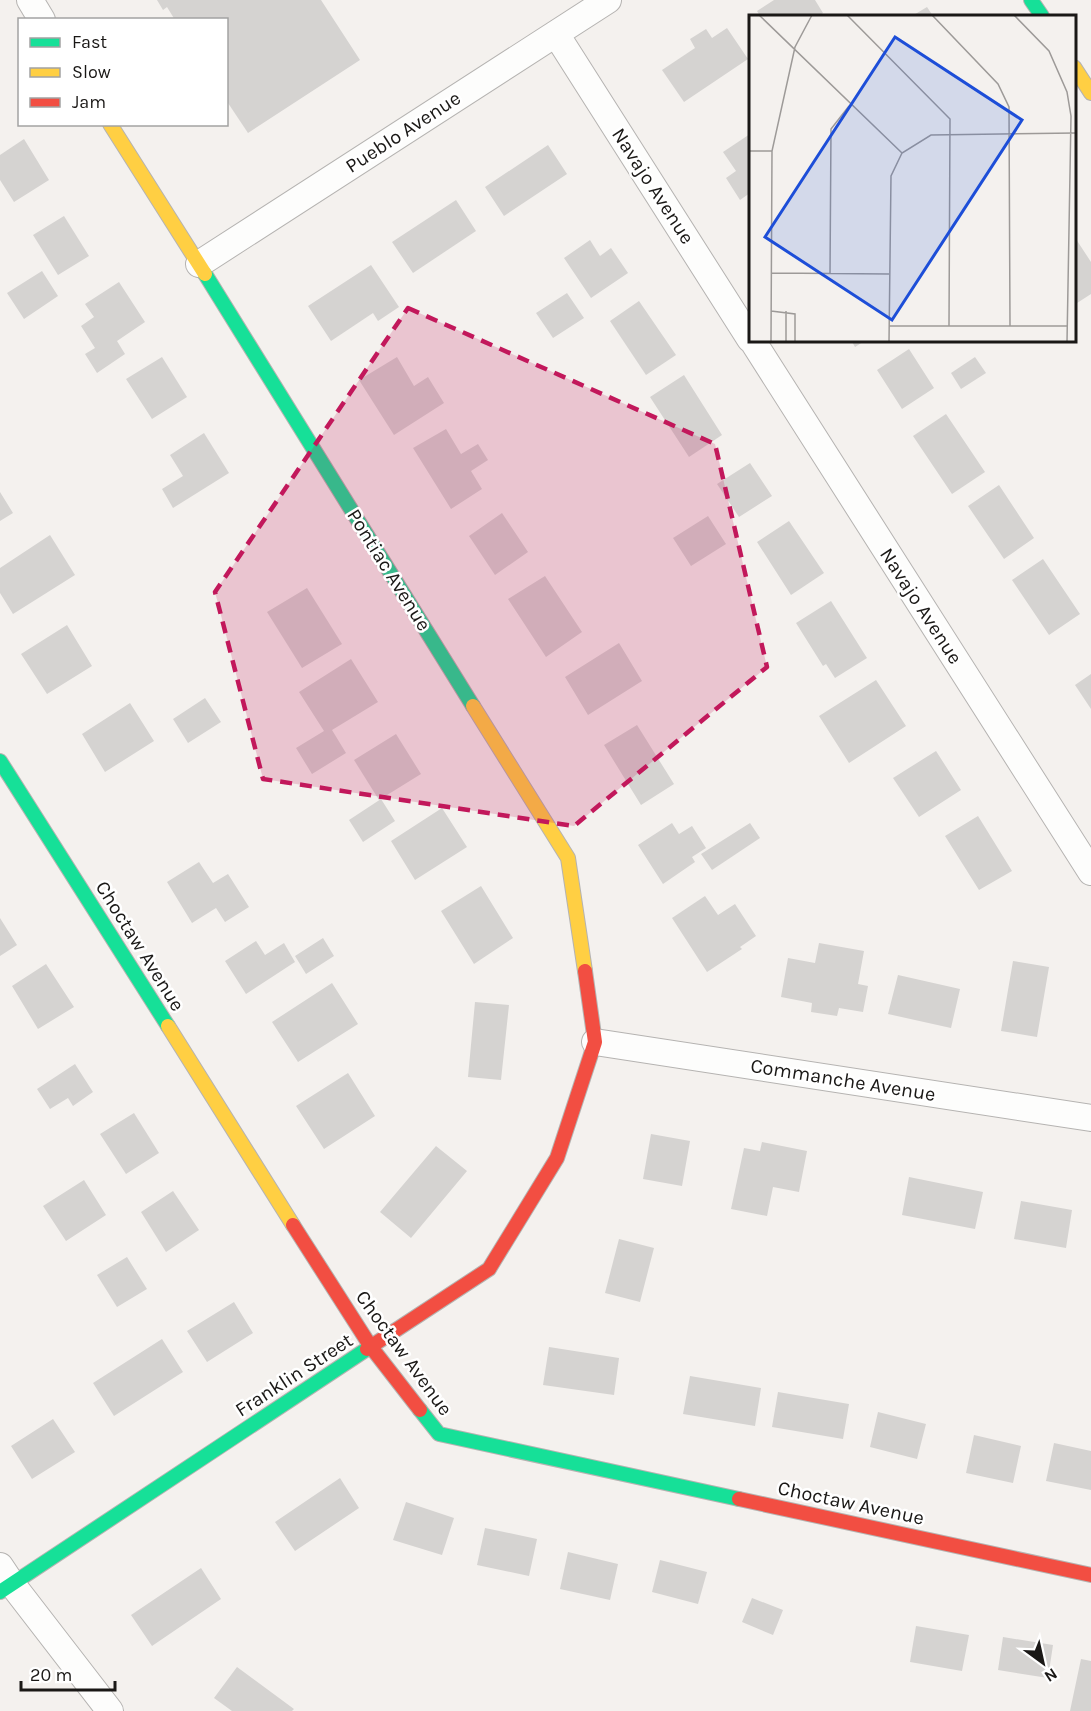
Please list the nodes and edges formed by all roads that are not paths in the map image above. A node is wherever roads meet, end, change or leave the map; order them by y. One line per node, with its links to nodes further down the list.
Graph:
1 (30, 0): 5 (street)
2 (608, 0): 6 (street, Pueblo Avenue)
3 (1031, 0): 4 (street)
4 (1041, 15)
5 (41, 18)
6 (556, 34): 10 (street, Pueblo Avenue); 11 (street, Navajo Avenue)
7 (1076, 70): 8 (street)
8 (1091, 93)
9 (111, 126): 10 (street, Pontiac Avenue)
10 (199, 264): 15 (street, Pontiac Avenue)
11 (749, 337)
12 (752, 342): 14 (street, Navajo Avenue)
13 (0, 761): 17 (street, Choctaw Avenue)
14 (1091, 872)
15 (595, 1042): 16 (street, Commanche Avenue); 17 (street, Franklin Street)
16 (1091, 1118)
17 (371, 1347): 18 (street, Choctaw Avenue); 19 (street, Franklin Street)
18 (1091, 1575)
19 (4, 1581): 20 (street)
20 (110, 1711)

